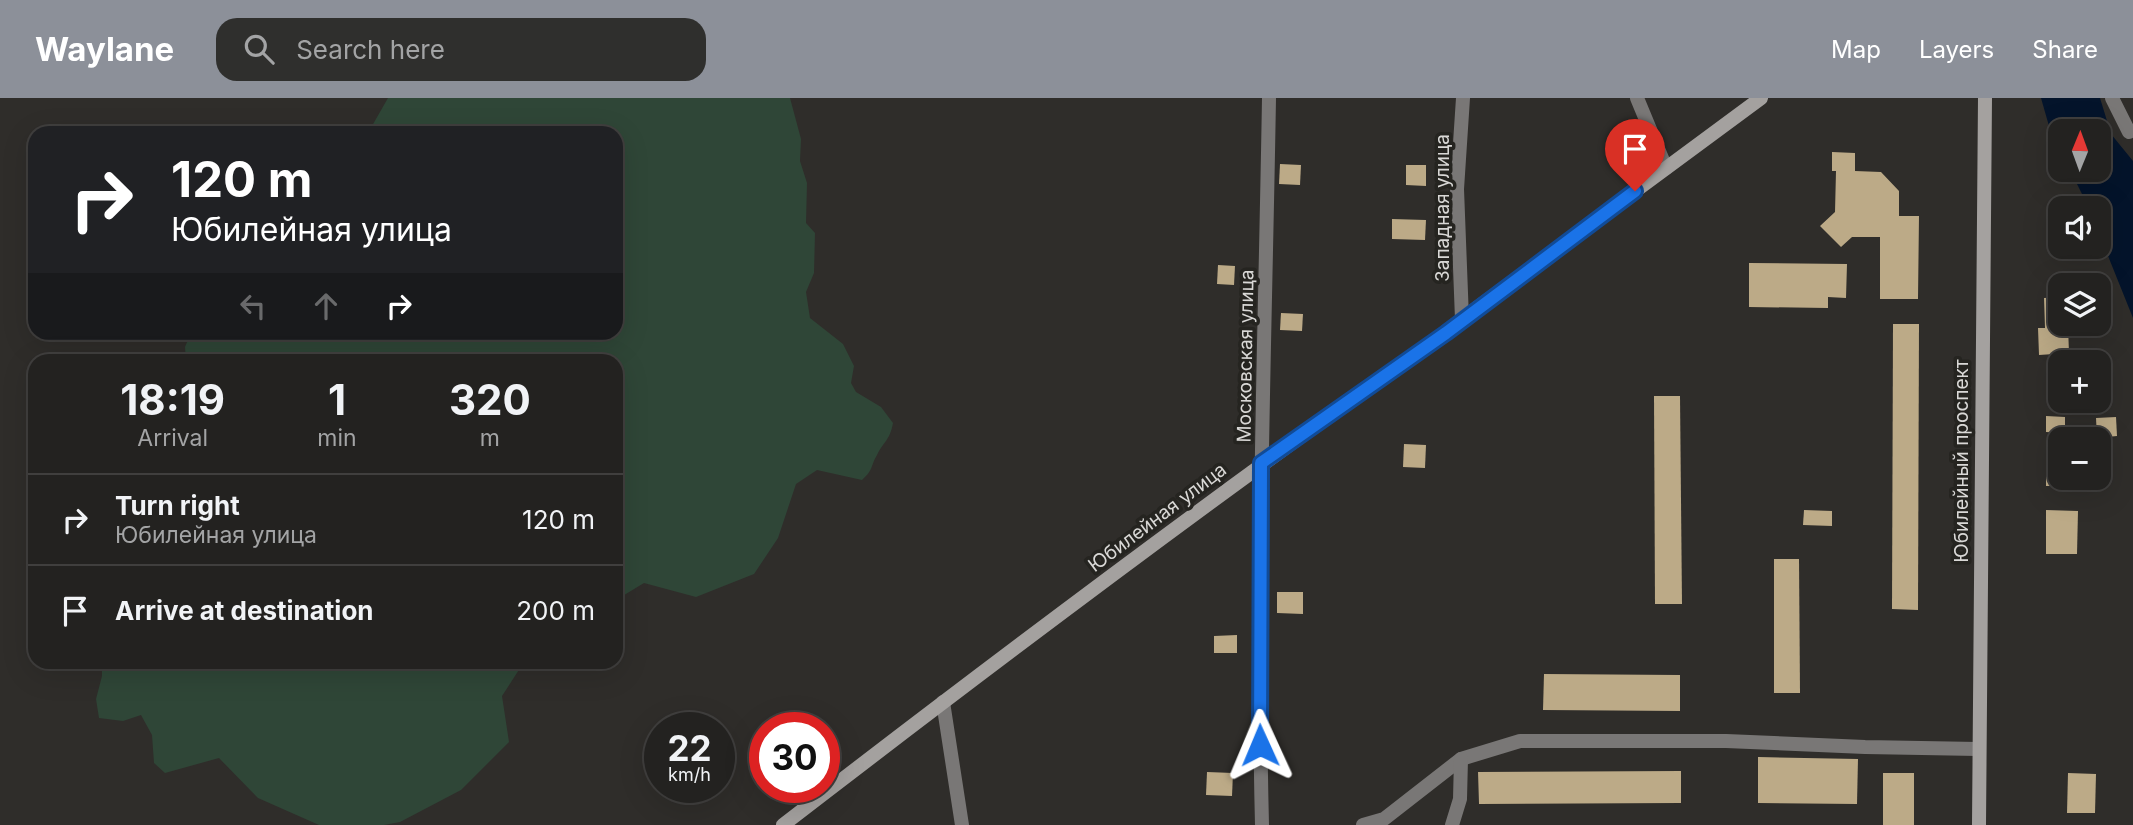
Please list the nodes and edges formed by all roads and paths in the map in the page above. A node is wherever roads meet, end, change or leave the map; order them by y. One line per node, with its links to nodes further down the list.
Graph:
1 (1269, 98): 10 (street, Московская улица)
2 (1463, 98): 9 (street, Западная улица)
3 (1637, 98): 8 (street)
4 (1761, 98): 8 (main road, Юбилейная улица)
5 (1985, 98): 12 (main road, Юбилейный проспект)
6 (2112, 98): 7 (street)
7 (2129, 132)
8 (1666, 168): 9 (main road, Юбилейная улица)
9 (1462, 319): 10 (main road, Юбилейная улица)
10 (1261, 463): 11 (main road, Юбилейная улица); 16 (street, Московская улица)
11 (943, 702): 14 (main road, Юбилейная улица); 15 (street)
12 (1978, 749): 13 (street); 19 (main road, Юбилейный проспект)
13 (1461, 759): 17 (street); 18 (street)
14 (783, 825)
15 (962, 825)
16 (1262, 825)
17 (1363, 825)
18 (1452, 825)
19 (1979, 825)

